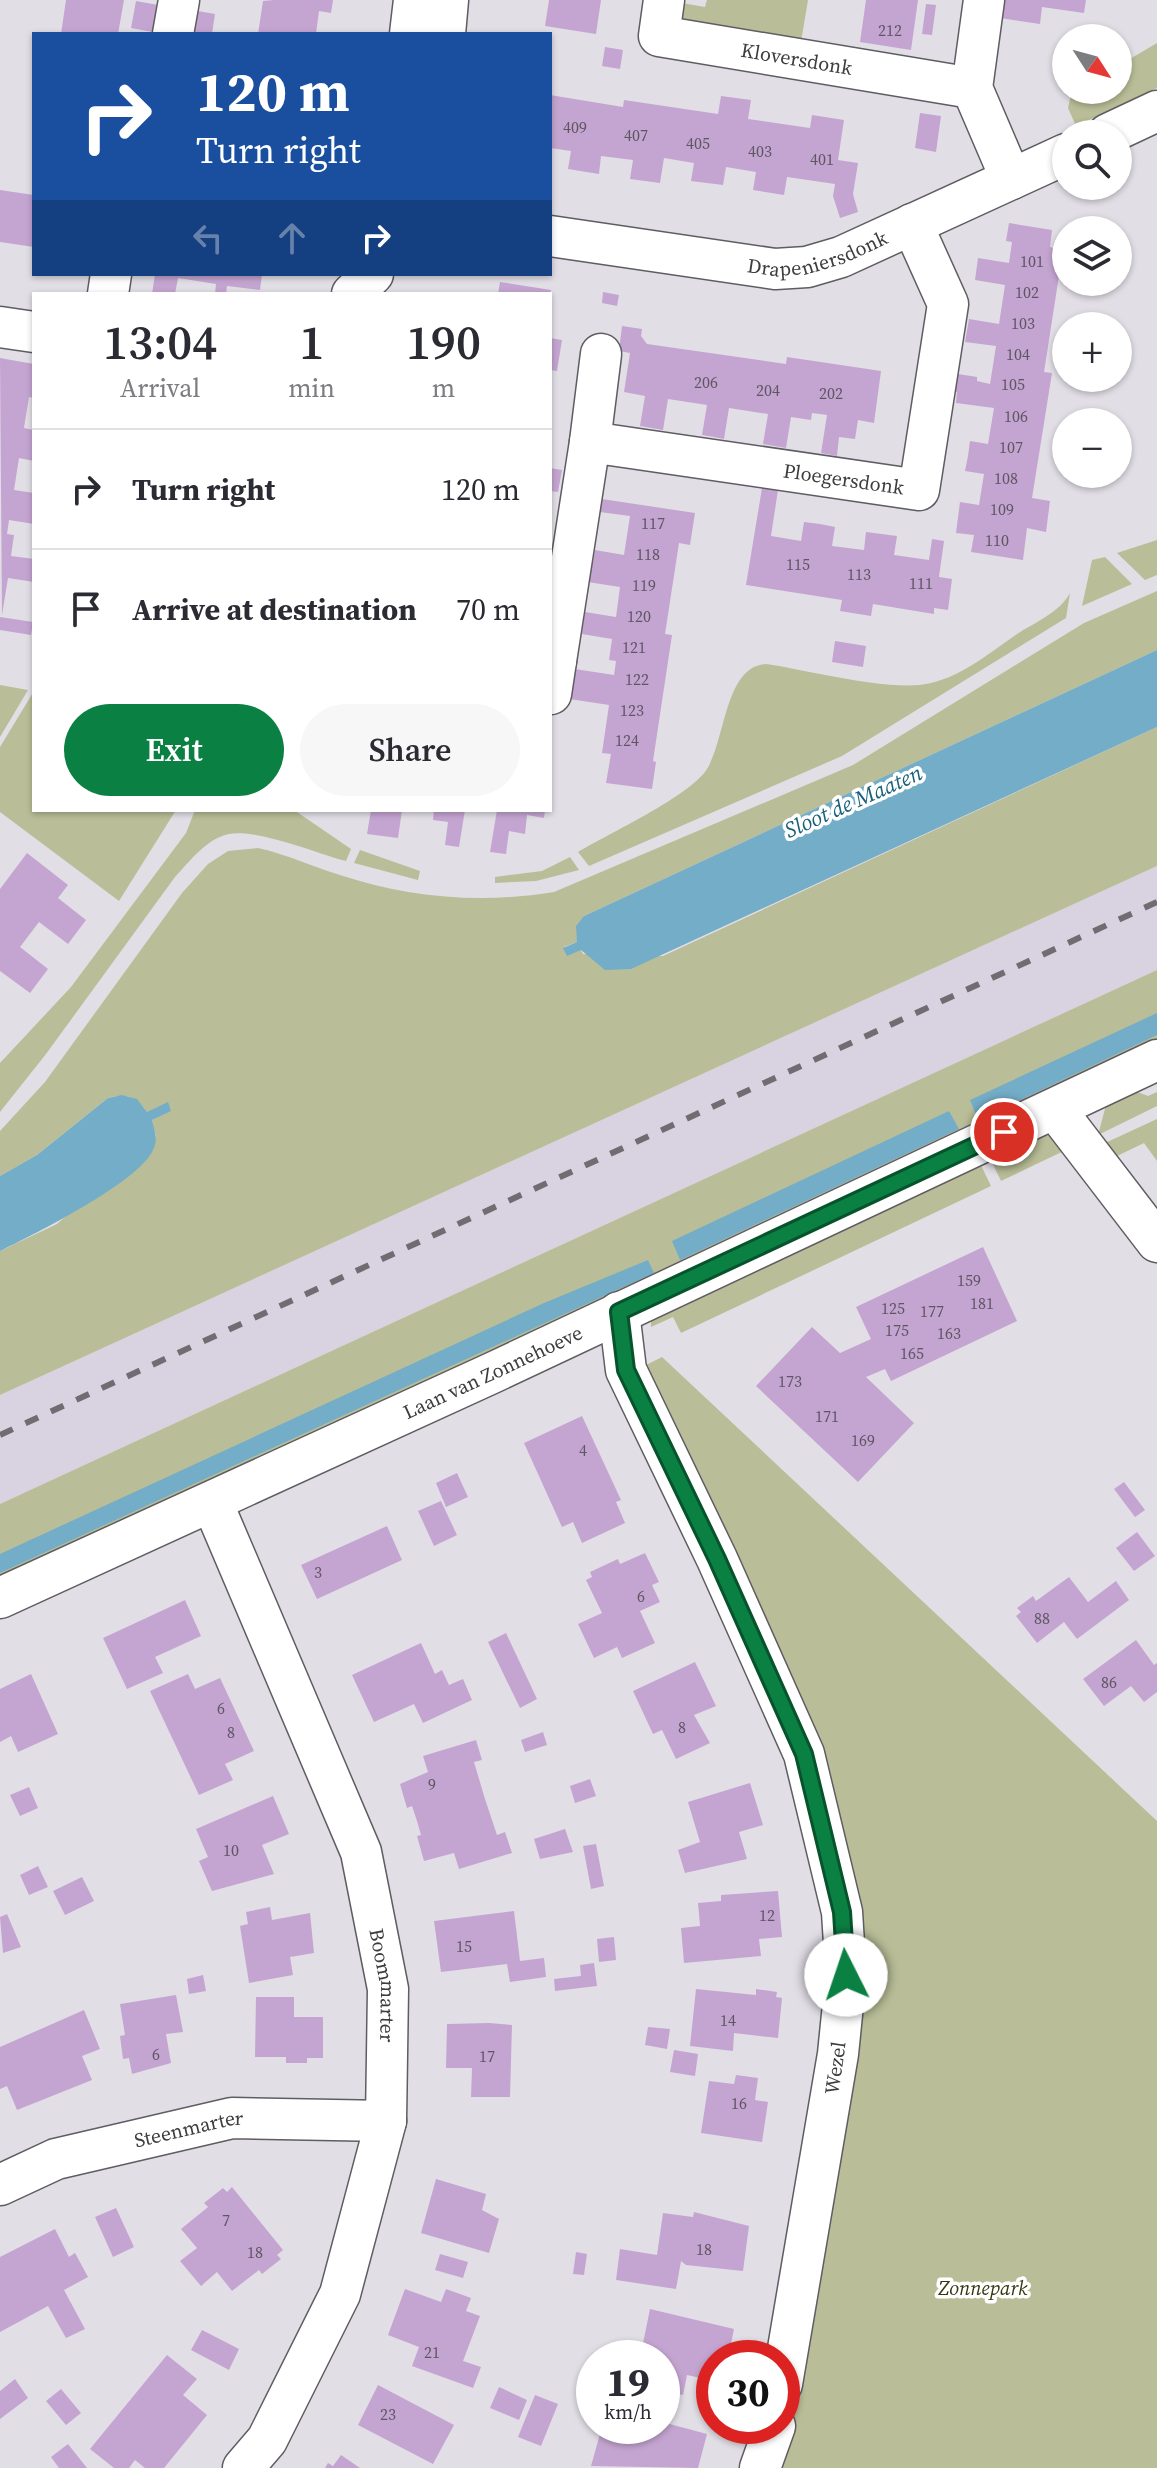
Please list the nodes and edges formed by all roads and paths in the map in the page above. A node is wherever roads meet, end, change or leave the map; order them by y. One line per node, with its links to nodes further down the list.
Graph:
1 (179, 0): 6 (street)
2 (414, 0): 7 (street)
3 (448, 0): 8 (street)
4 (664, 0): 9 (street, Kloversdonk)
5 (984, 0): 9 (street)
6 (173, 32)
7 (410, 32)
8 (445, 32)
9 (972, 88): 13 (street)
10 (1157, 111): 11 (street)
11 (1132, 123)
12 (1052, 160): 13 (street, Drapeniersdonk)
13 (1011, 179): 14 (street, Drapeniersdonk)
14 (912, 224): 15 (street, Drapeniersdonk); 21 (street, Ploegersdonk)
15 (552, 236)
16 (371, 276): 17 (street)
17 (354, 292)
18 (0, 327): 19 (street)
19 (32, 332)
20 (601, 354): 21 (street)
21 (590, 442): 22 (street)
22 (552, 672)
23 (1157, 1060): 24 (street, Laan van Zonnehoeve)
24 (1055, 1109): 25 (street); 26 (street, Laan van Zonnehoeve)
25 (1157, 1242)
26 (619, 1312): 27 (street, Laan van Zonnehoeve); 31 (street, Wezel)
27 (212, 1502): 28 (street, Laan van Zonnehoeve); 29 (street, Boommarter)
28 (0, 1598)
29 (386, 2121): 30 (street, Steenmarter); 33 (street, Boommarter)
30 (0, 2185)
31 (789, 2340)
32 (769, 2444): 34 (street)
33 (243, 2468)
34 (760, 2468)

